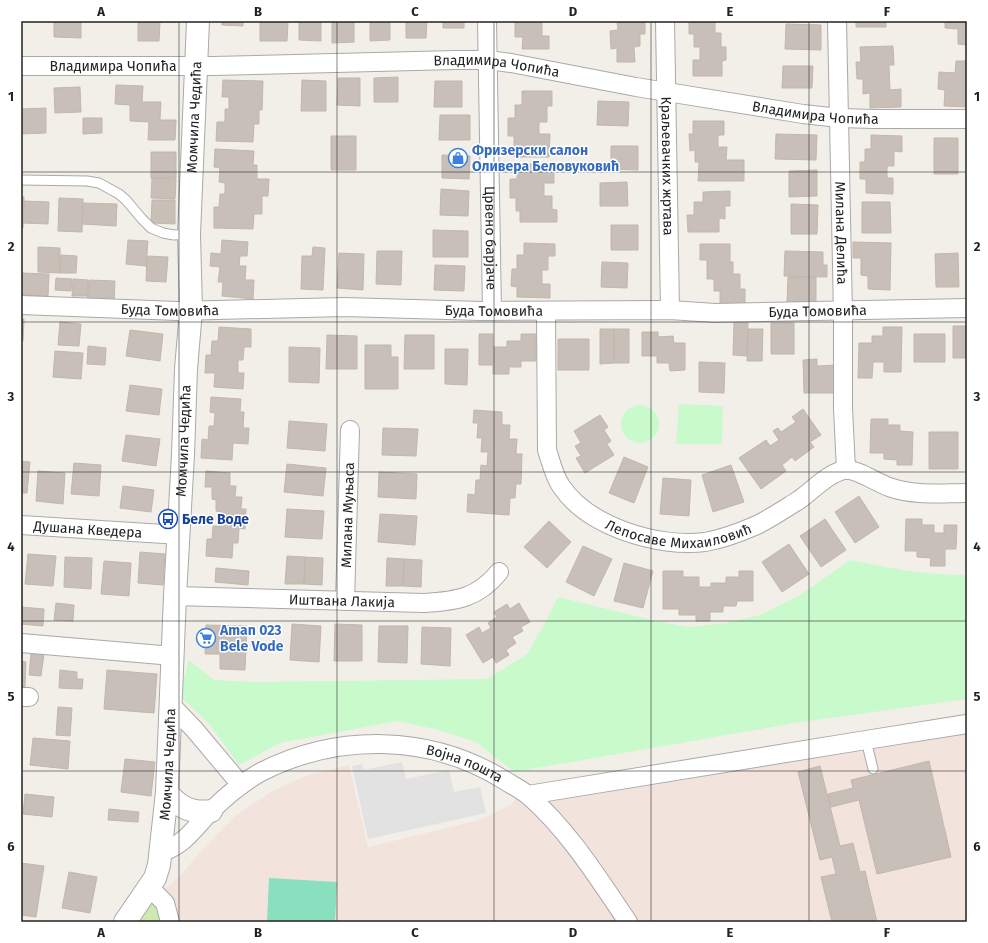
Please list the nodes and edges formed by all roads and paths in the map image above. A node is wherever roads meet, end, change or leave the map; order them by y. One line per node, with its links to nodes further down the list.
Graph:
1 (198, 21): 7 (street, Момчила Чедића)
2 (487, 21): 5 (street, Црвено барјаче)
3 (666, 21): 8 (street, Краљевачких жртава)
4 (837, 21): 9 (street, Милана Делића)
5 (488, 60): 7 (street, Владимира Чопића); 8 (street, Владимира Чопића); 18 (street, Црвено барјаче)
6 (21, 66): 7 (street, Владимира Чопића)
7 (197, 66): 12 (street, Момчила Чедића)
8 (666, 92): 9 (street, Владимира Чопића); 16 (street, Краљевачких жртава)
9 (839, 118): 10 (street, Владимира Чопића); 17 (street, Милана Делића)
10 (967, 119)
11 (21, 180): 12 (lane)
12 (189, 234): 15 (street, Момчила Чедића)
13 (21, 304): 15 (street, Буда Томовића)
14 (967, 308): 17 (street, Буда Томовића)
15 (191, 310): 18 (street, Буда Томовића); 24 (street, Момчила Чедића)
16 (670, 310): 17 (street, Буда Томовића); 19 (street, Буда Томовића)
17 (843, 310): 21 (street, Милана Делића)
18 (492, 311): 19 (street, Буда Томовића)
19 (546, 311): 21 (street, Лепосаве Михаиловић)
20 (350, 430): 27 (street, Милана Муњаса)
21 (846, 470): 22 (street)
22 (967, 493)
23 (21, 525): 24 (street, Душана Кведера)
24 (180, 534): 26 (street, Момчила Чедића)
25 (499, 572): 27 (street, Иштвана Лакија)
26 (175, 596): 27 (street, Иштвана Лакија); 29 (street, Момчила Чедића)
27 (345, 601)
28 (21, 643): 29 (street)
29 (173, 656): 30 (street, Момчила Чедића)
30 (171, 705): 34 (street); 35 (street, Момчила Чедића)
31 (967, 724): 32 (street)
32 (866, 740): 33 (lane); 36 (street)
33 (873, 769)
34 (241, 785): 36 (street, Војна пошта); 37 (street, Војна пошта)
35 (167, 792): 37 (street); 38 (street, Момчила Чедића)
36 (528, 796): 42 (street, Војна пошта)
37 (211, 811): 38 (street, Војна пошта)
38 (161, 852): 39 (street, Момчила Чедића)
39 (149, 887): 40 (street, Момчила Чедића); 41 (street)
40 (125, 922)
41 (170, 922)
42 (628, 922)

